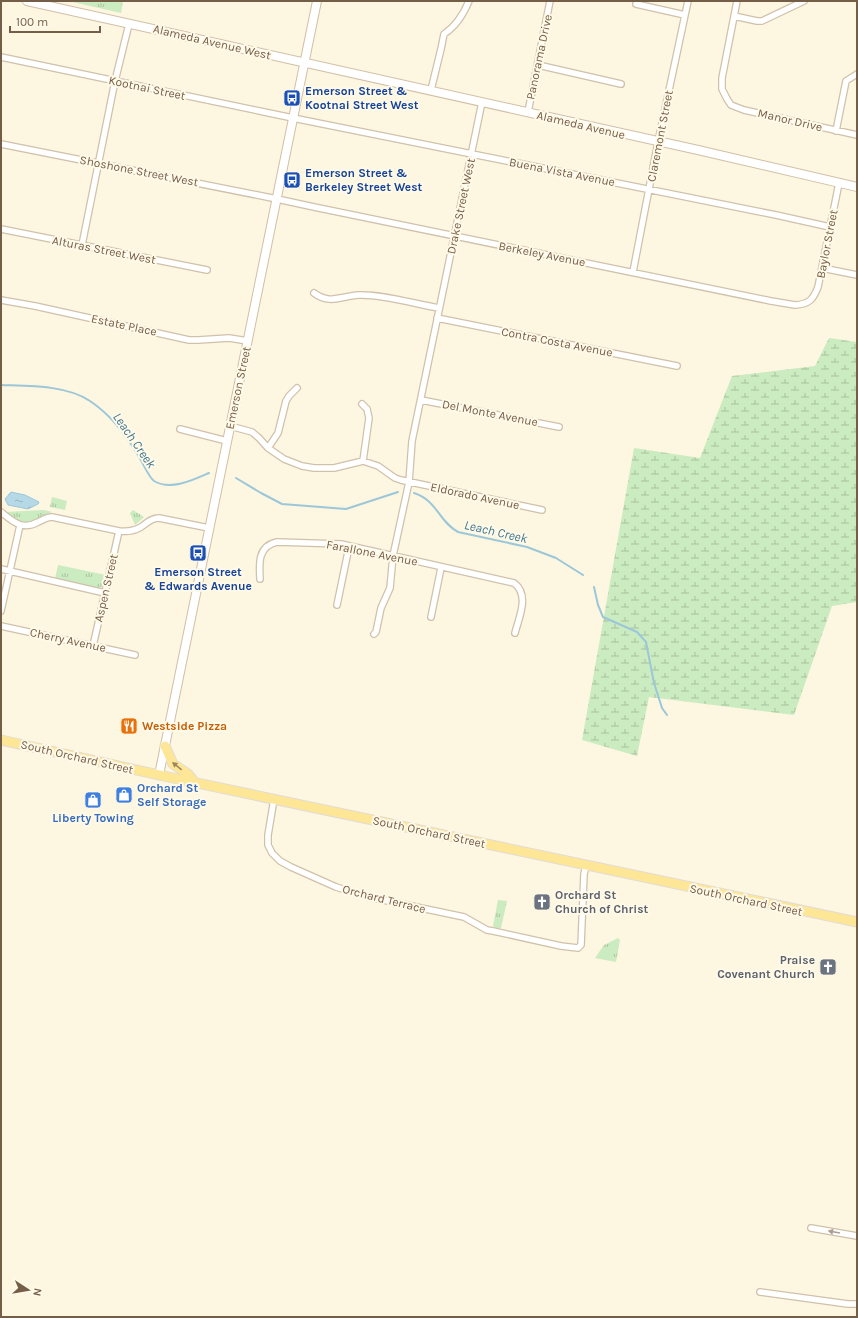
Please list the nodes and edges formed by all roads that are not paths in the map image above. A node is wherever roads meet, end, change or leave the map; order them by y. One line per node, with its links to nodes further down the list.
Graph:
1 (317, 1): 13 (street, Emerson Street)
2 (469, 1): 18 (street)
3 (550, 1): 14 (street, Panorama Drive)
4 (688, 1): 9 (street, Claremont Street)
5 (737, 1): 10 (street)
6 (804, 1): 10 (street)
7 (32, 2): 11 (street, Alameda Avenue West)
8 (636, 4): 9 (street)
9 (685, 14): 24 (street, Claremont Street)
10 (734, 16): 22 (street, Manor Drive)
11 (128, 24): 13 (street, Alameda Avenue West); 16 (street)
12 (1, 57): 16 (street, Kootnai Street)
13 (304, 63): 18 (street, Alameda Avenue); 21 (street, Emerson Street)
14 (538, 65): 17 (street); 20 (street, Panorama Drive)
15 (857, 74): 22 (street)
16 (115, 81): 21 (street, Kootnai Street); 27 (street)
17 (621, 84)
18 (431, 90): 19 (street, Alameda Avenue)
19 (482, 102): 20 (street, Alameda Avenue); 26 (street, Drake Street West)
20 (528, 112): 24 (street, Alameda Avenue)
21 (293, 118): 26 (street, Buena Vista Avenue); 31 (street, Emerson Street)
22 (836, 131): 23 (street, Manor Drive)
23 (857, 135)
24 (658, 142): 28 (street, Alameda Avenue); 30 (street, Claremont Street)
25 (1, 144): 27 (street, Shoshone Street West)
26 (472, 154): 30 (street, Buena Vista Avenue); 34 (street, Drake Street West)
27 (98, 163): 31 (street, Shoshone Street West); 35 (street)
28 (839, 183): 29 (street, Alameda Avenue); 32 (street, Baylor Street)
29 (857, 187)
30 (649, 189): 32 (street, Buena Vista Avenue); 38 (street, Claremont Street)
31 (277, 198): 34 (street, Berkeley Avenue); 45 (street, Emerson Street)
32 (830, 227): 36 (street, Baylor Street)
33 (1, 229): 35 (street, Alturas Street West)
34 (454, 236): 38 (street, Berkeley Avenue); 43 (street, Drake Street West)
35 (82, 245): 37 (street, Alturas Street West)
36 (822, 268): 39 (street); 42 (street, Baylor Street)
37 (207, 270)
38 (633, 272): 42 (street, Berkeley Avenue)
39 (857, 275)
40 (314, 293): 43 (street)
41 (1, 300): 45 (street, Estate Place)
42 (808, 303)
43 (439, 308): 44 (street, Drake Street West)
44 (438, 318): 46 (street, Contra Costa Avenue); 48 (street)
45 (248, 341): 50 (street, Emerson Street)
46 (677, 366)
47 (297, 388): 54 (street)
48 (421, 400): 51 (street, Del Monte Avenue); 56 (street)
49 (362, 404): 55 (street)
50 (230, 426): 53 (street, Emerson Street); 54 (street)
51 (559, 427)
52 (180, 429): 53 (street)
53 (227, 441): 60 (street, Emerson Street)
54 (268, 448): 55 (street)
55 (363, 461): 56 (street, Eldorado Avenue)
56 (409, 482): 57 (street, Eldorado Avenue); 63 (street)
57 (542, 510)
58 (1, 512): 59 (street)
59 (20, 525): 61 (street); 66 (street)
60 (210, 528): 61 (street); 78 (street, Emerson Street)
61 (119, 531): 68 (street, Aspen Street)
62 (349, 547): 63 (street, Farallone Avenue); 67 (street, Farallone Avenue); 69 (street)
63 (392, 556): 64 (street, Farallone Avenue); 74 (street)
64 (441, 568): 71 (street); 73 (street, Farallone Avenue)
65 (1, 569): 66 (street)
66 (10, 571): 68 (street); 70 (street)
67 (260, 579)
68 (105, 593): 75 (street, Aspen Street)
69 (338, 605)
70 (1, 611)
71 (431, 617)
72 (1, 626): 75 (street, Cherry Avenue)
73 (515, 633)
74 (374, 634)
75 (93, 646): 76 (street, Cherry Avenue)
76 (135, 655)
77 (1, 740): 79 (main road, South Orchard Street)
78 (165, 746): 79 (street, Emerson Street); 80 (main road, one-way to 78)
79 (159, 775): 80 (main road, South Orchard Street)
80 (194, 783): 81 (main road, South Orchard Street)
81 (274, 799): 82 (main road, South Orchard Street); 82 (street, Orchard Terrace)
82 (586, 866): 83 (main road, South Orchard Street)
83 (857, 922)
84 (811, 1228): 85 (street, one-way to 84)
85 (857, 1236)
86 (760, 1292): 87 (street)
87 (857, 1304)

